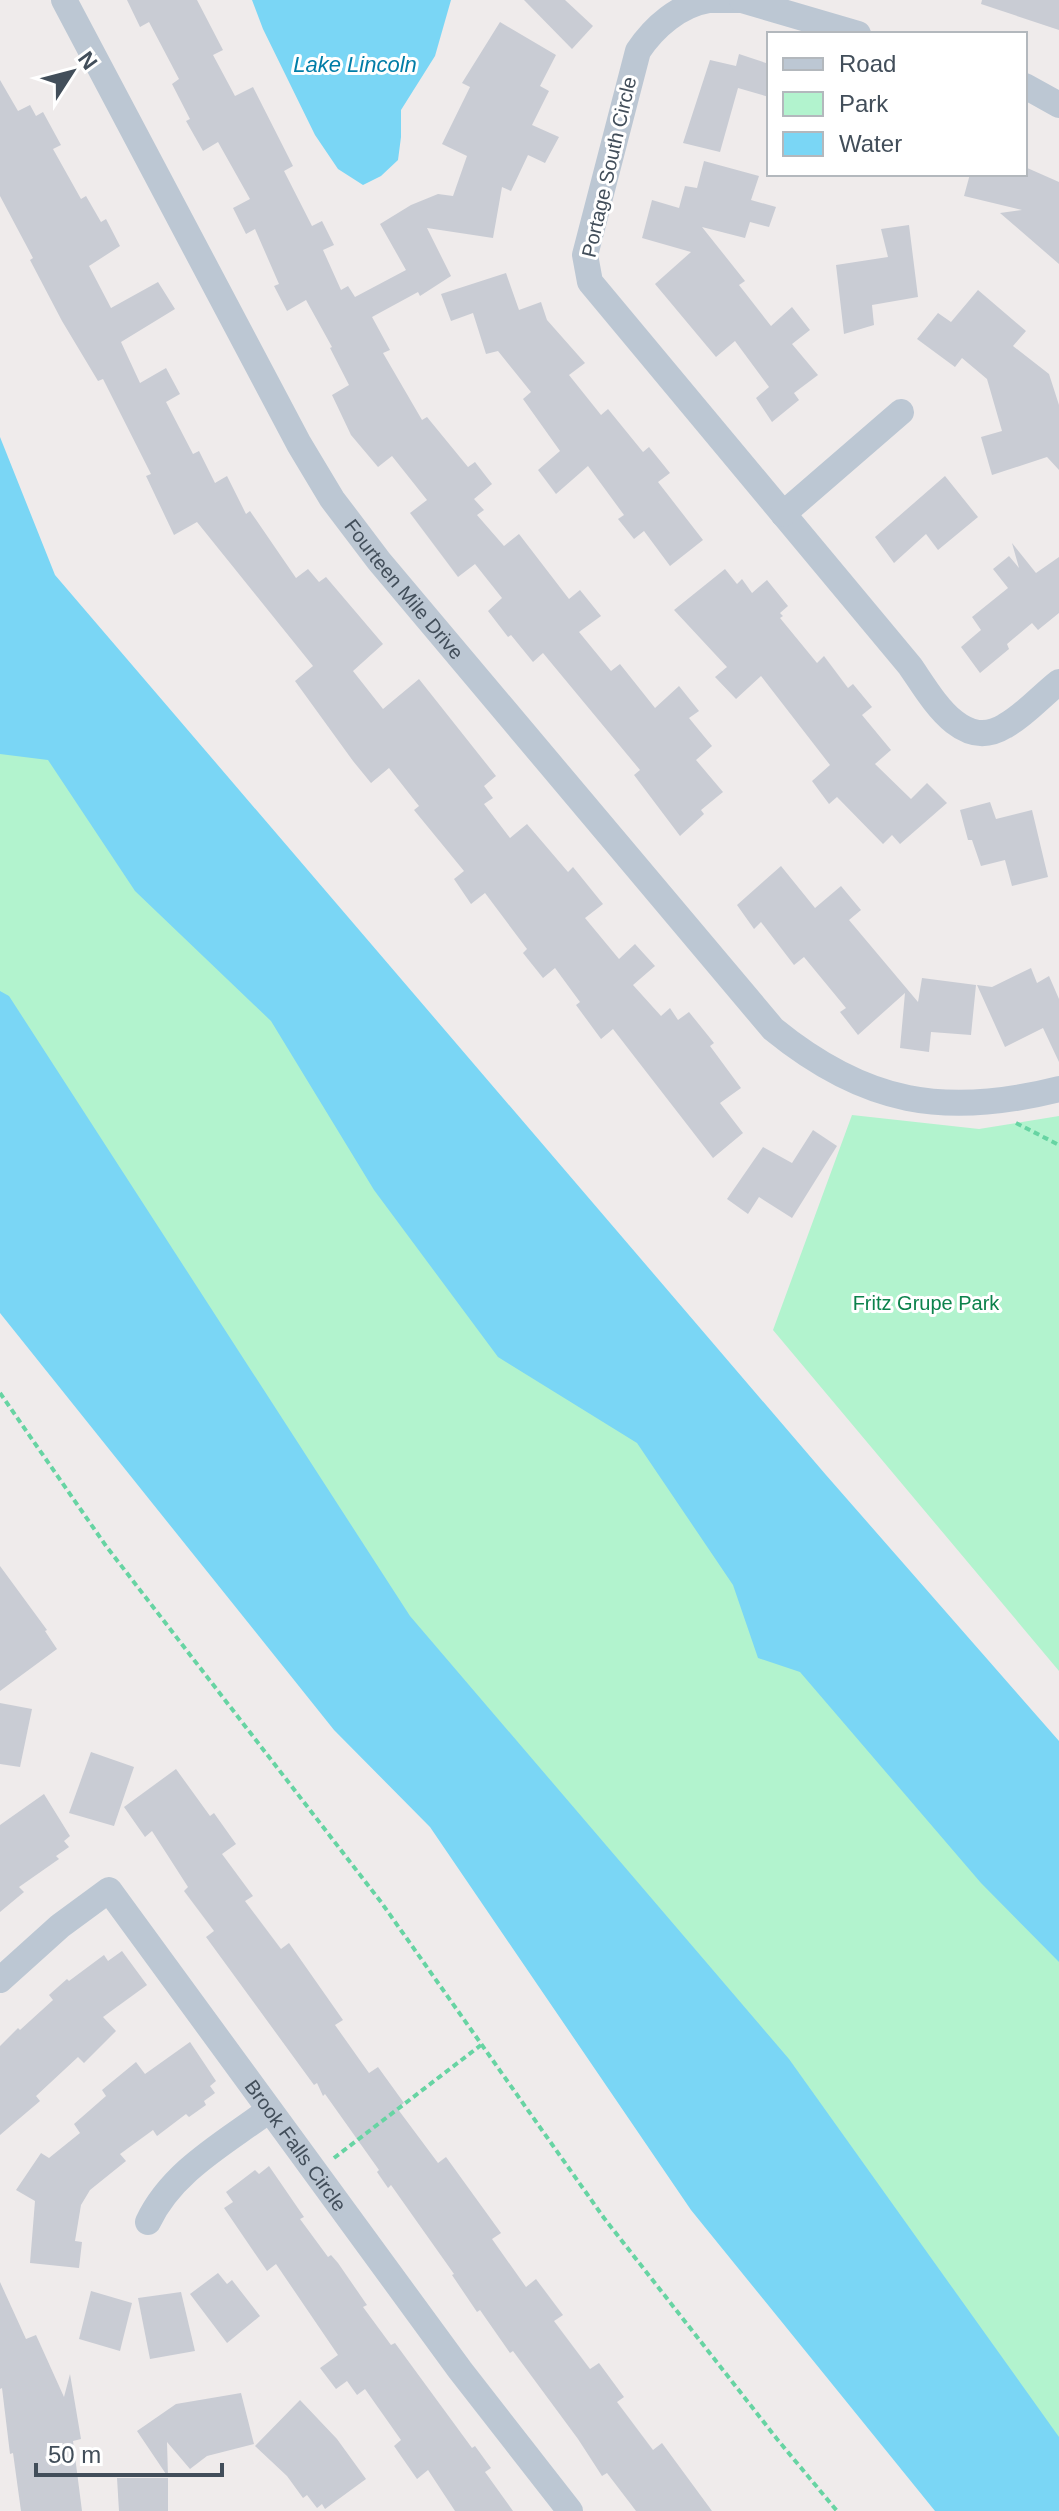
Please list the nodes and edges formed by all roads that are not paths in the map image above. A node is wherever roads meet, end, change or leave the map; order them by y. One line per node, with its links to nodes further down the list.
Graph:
1 (64, 0): 10 (street, Fourteen Mile Drive)
2 (742, 0): 3 (street); 4 (street)
3 (726, 1): 8 (street, Portage South Circle)
4 (851, 32)
5 (1027, 87): 6 (street)
6 (1059, 105)
7 (901, 412): 8 (street)
8 (783, 514): 9 (street, Portage South Circle)
9 (1059, 682)
10 (1059, 1089)
11 (0, 1980): 12 (street, Brook Falls Circle)
12 (269, 2110): 13 (street); 14 (street, Brook Falls Circle)
13 (148, 2222)
14 (570, 2511)

